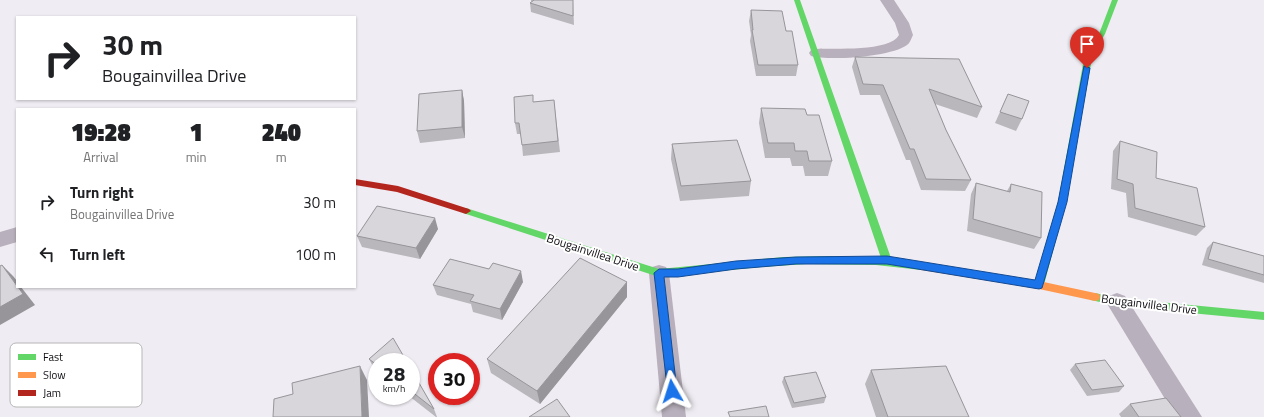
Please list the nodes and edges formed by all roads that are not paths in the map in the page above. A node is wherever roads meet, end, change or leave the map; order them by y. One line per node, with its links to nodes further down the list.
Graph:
1 (797, 0): 4 (street)
2 (887, 0): 4 (street)
3 (1115, 0): 10 (street)
4 (816, 53): 8 (street)
5 (356, 182): 9 (street, Bougainvillea Drive)
6 (16, 234): 7 (street)
7 (0, 240)
8 (887, 260): 9 (street, Bougainvillea Drive); 10 (street, Bougainvillea Drive)
9 (659, 273): 13 (street)
10 (1039, 285): 11 (street, Bougainvillea Drive)
11 (1117, 302): 12 (street, Bougainvillea Drive); 14 (street)
12 (1264, 316)
13 (674, 417)
14 (1190, 417)

